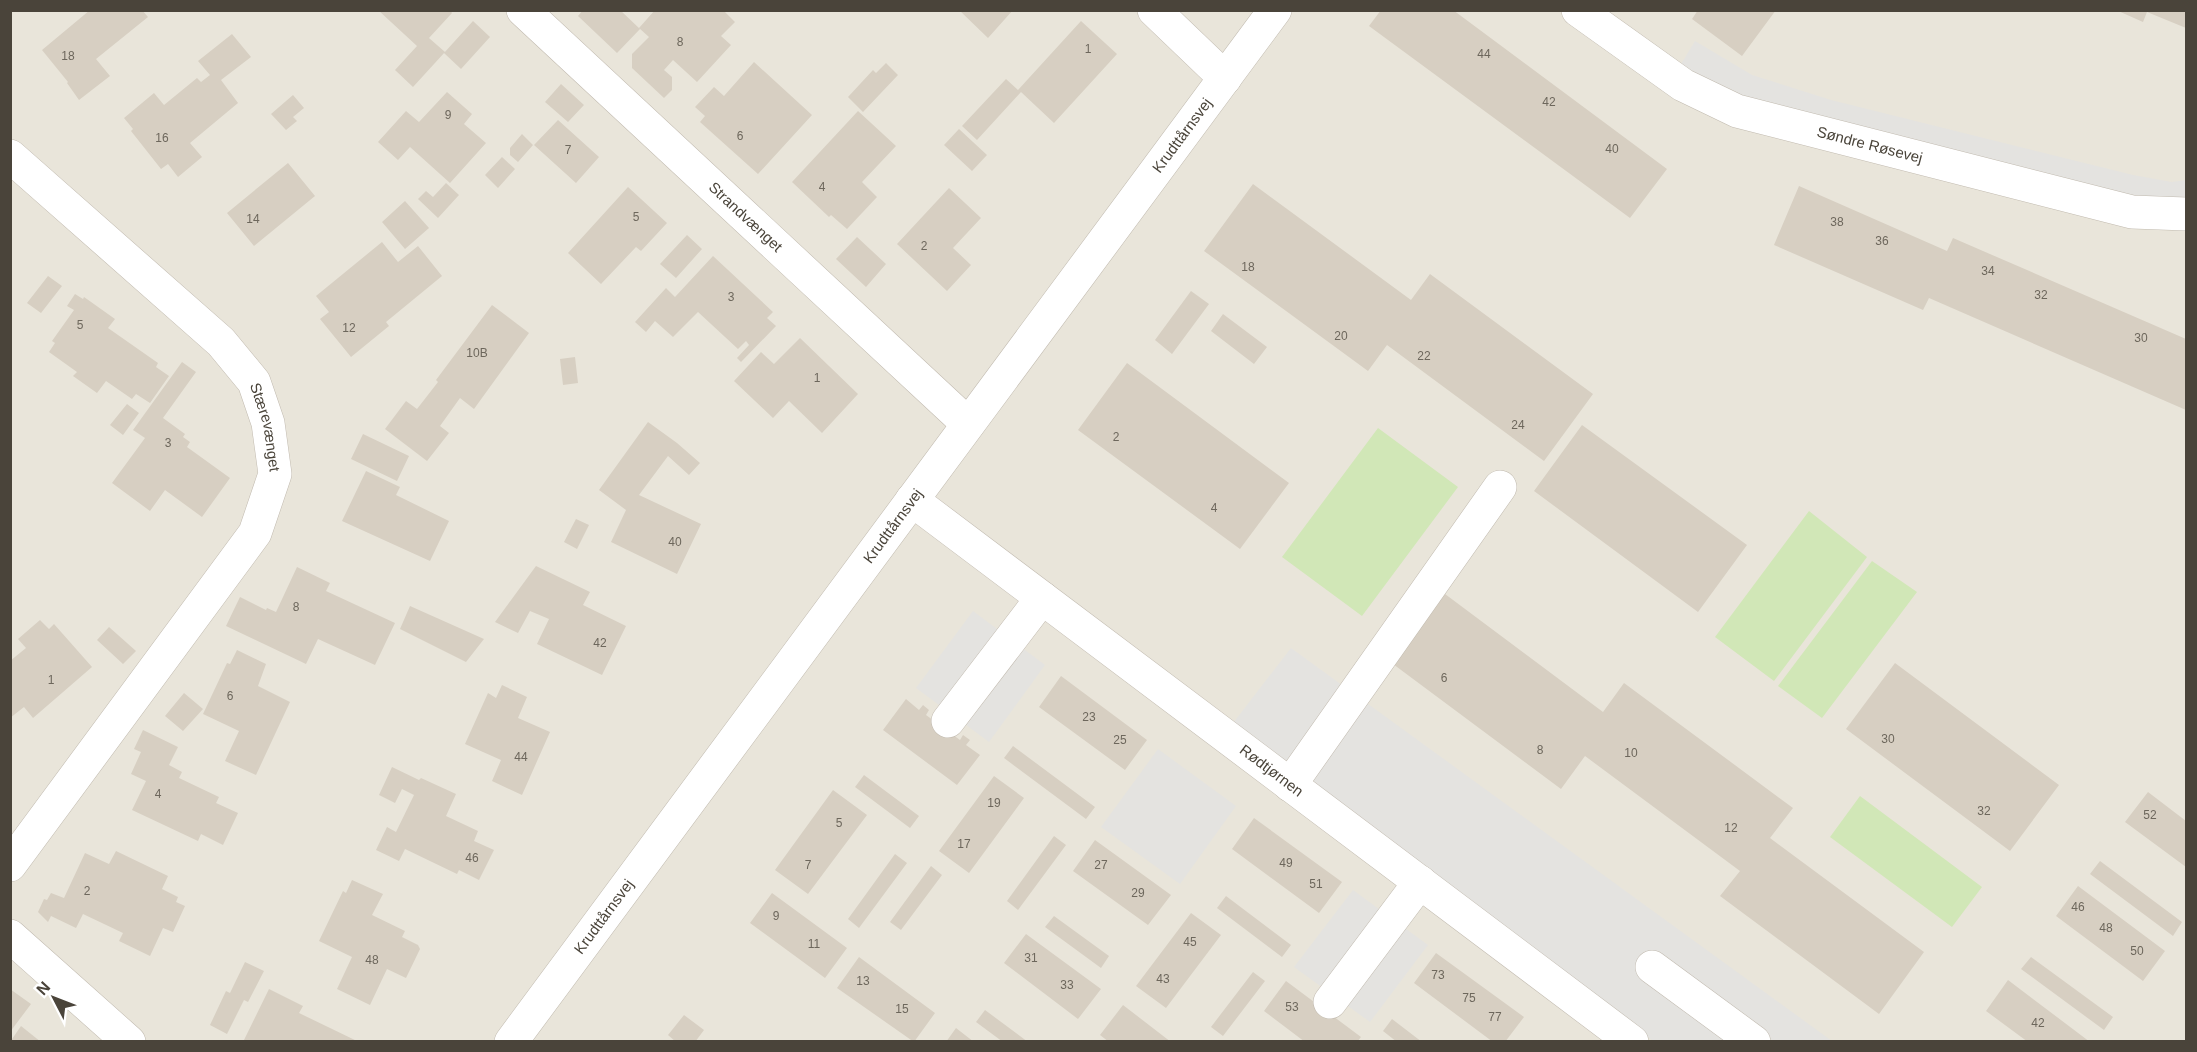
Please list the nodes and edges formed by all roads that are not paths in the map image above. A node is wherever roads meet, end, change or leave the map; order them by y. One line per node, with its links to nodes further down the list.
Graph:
1 (523, 10): 8 (street, Strandvænget)
2 (1154, 10): 5 (street)
3 (1275, 10): 5 (street, Krudttårnsvej)
4 (1594, 15): 7 (street, Søndre Røsevej)
5 (1225, 78): 8 (street, Krudttårnsvej)
6 (10, 156): 14 (street, Stærevænget)
7 (2187, 214)
8 (968, 424): 10 (street, Krudttårnsvej)
9 (1500, 487): 13 (street)
10 (912, 500): 11 (street, Rødtjørnen); 21 (street, Krudttårnsvej)
11 (1042, 598): 12 (street); 13 (street, Rødtjørnen)
12 (948, 721)
13 (1290, 785): 15 (street, Rødtjørnen)
14 (10, 865)
15 (1420, 882): 18 (street); 19 (street, Rødtjørnen)
16 (10, 936): 20 (street)
17 (1652, 967): 23 (street)
18 (1330, 1002)
19 (1596, 1031): 22 (street, Rødtjørnen)
20 (129, 1041)
21 (511, 1041)
22 (1632, 1041)
23 (1754, 1041)

